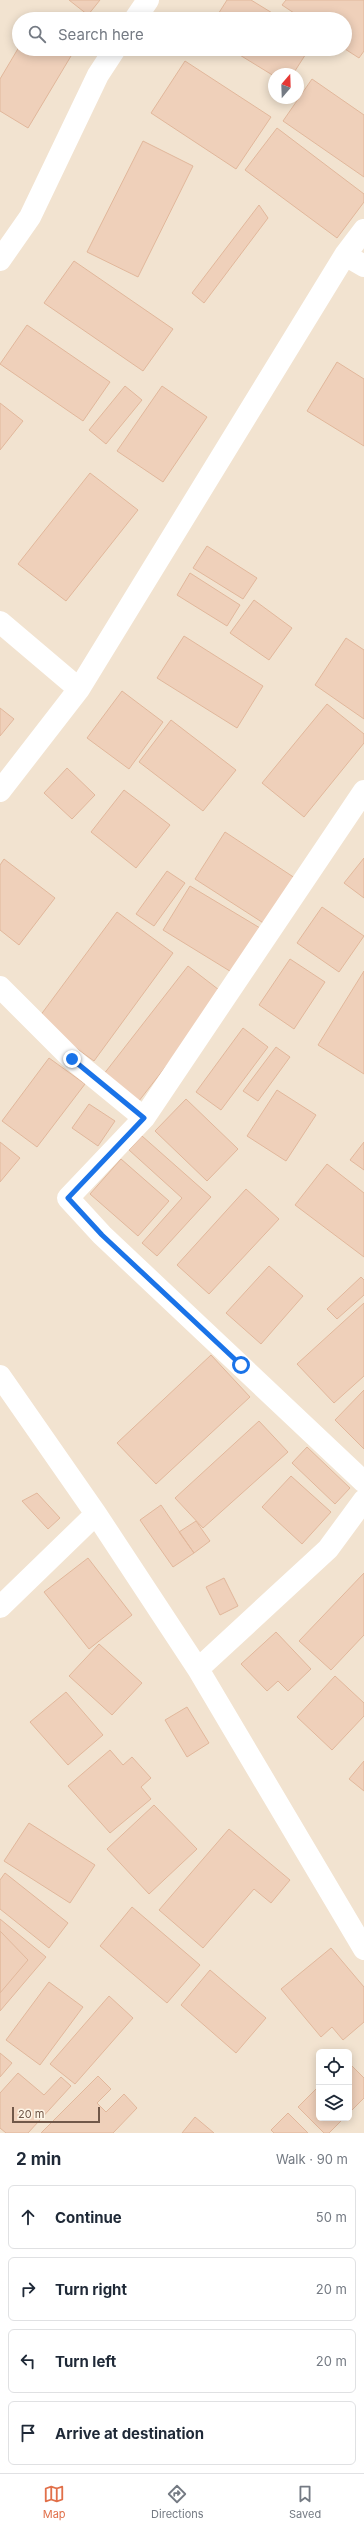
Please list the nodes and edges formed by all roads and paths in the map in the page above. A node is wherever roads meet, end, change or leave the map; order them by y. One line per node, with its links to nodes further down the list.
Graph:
1 (148, 0): 2 (street)
2 (140, 12)
3 (110, 56): 6 (street)
4 (364, 230): 5 (street)
5 (346, 255): 7 (street); 9 (street)
6 (0, 260)
7 (364, 266)
8 (0, 622): 9 (street)
9 (79, 688): 10 (street)
10 (0, 791)
11 (364, 791): 13 (street)
12 (0, 987): 13 (street)
13 (144, 1118): 15 (street)
14 (0, 1376): 17 (street)
15 (364, 1482)
16 (364, 1500): 19 (street)
17 (96, 1514): 18 (street); 19 (street)
18 (0, 1607)
19 (198, 1669): 20 (street)
20 (364, 1949)

